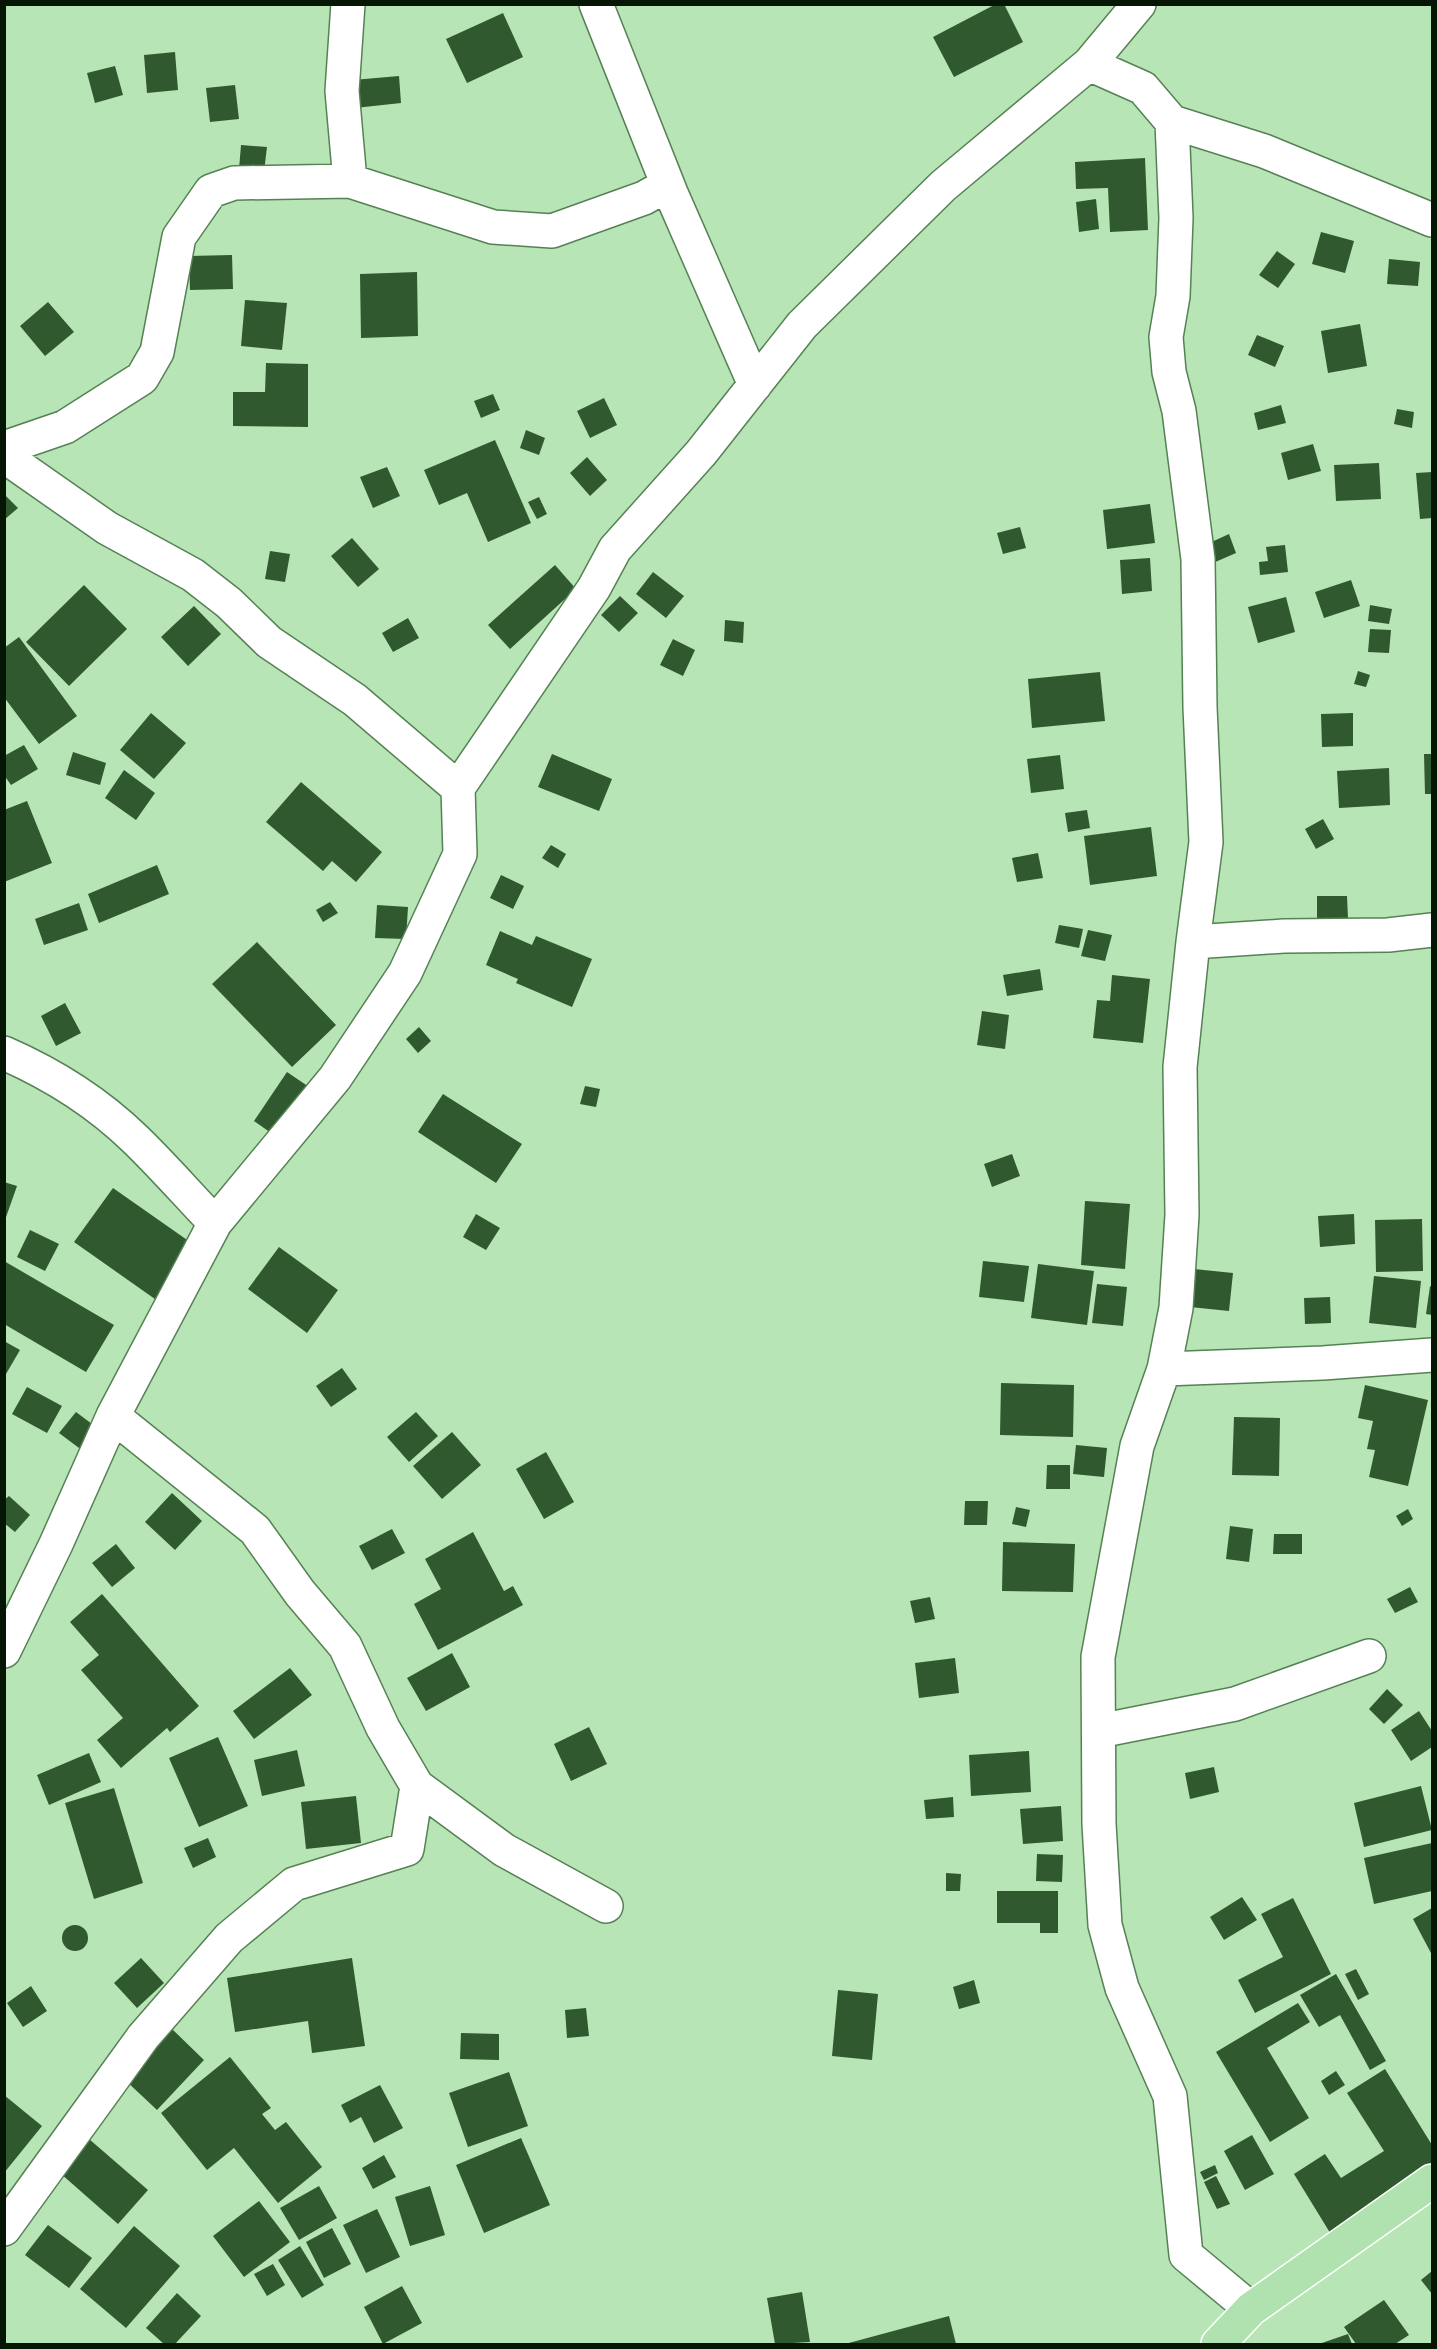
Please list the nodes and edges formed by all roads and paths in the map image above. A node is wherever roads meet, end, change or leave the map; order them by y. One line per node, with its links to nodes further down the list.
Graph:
1 (348, 4): 6 (street)
2 (596, 4): 7 (street)
3 (1139, 4): 4 (street)
4 (1089, 64): 5 (street); 9 (street)
5 (1172, 122): 8 (street); 14 (street)
6 (350, 181): 7 (street); 10 (street)
7 (667, 185): 9 (street)
8 (1432, 220)
9 (754, 385): 12 (street)
10 (4, 448)
11 (4, 456): 12 (street)
12 (458, 788): 16 (street)
13 (1432, 930): 14 (street)
14 (1193, 942): 18 (street)
15 (4, 1053): 16 (street)
16 (215, 1223): 19 (street)
17 (1432, 1355): 18 (street)
18 (1164, 1369): 22 (street)
19 (113, 1416): 20 (street); 23 (street)
20 (4, 1651)
21 (1369, 1656): 22 (street)
22 (1099, 1731): 27 (street)
23 (417, 1786): 24 (street); 26 (street)
24 (606, 1906)
25 (1432, 2181): 27 (main road)
26 (4, 2229)
27 (1251, 2309): 28 (main road)
28 (1218, 2344)

